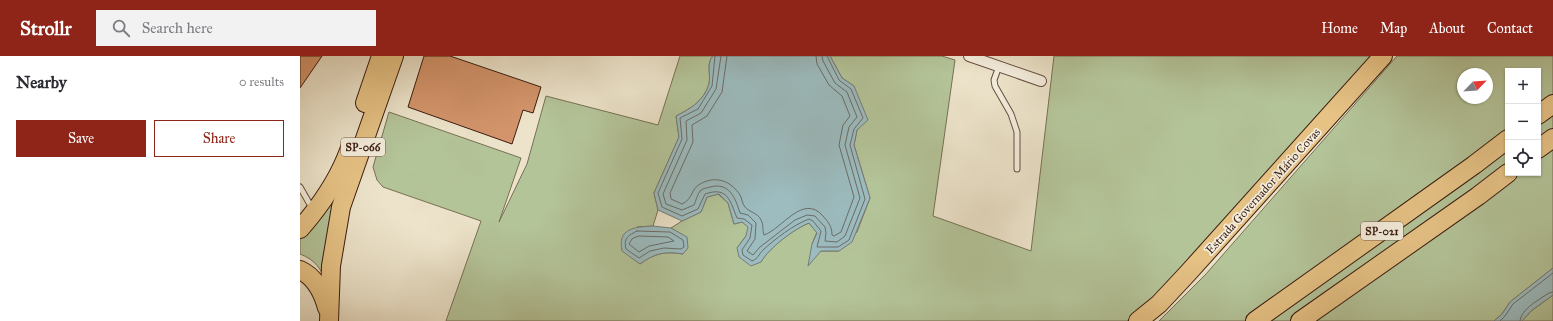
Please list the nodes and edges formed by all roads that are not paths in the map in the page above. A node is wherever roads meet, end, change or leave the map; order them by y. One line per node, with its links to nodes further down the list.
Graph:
1 (381, 56): 15 (highway, SP-066)
2 (394, 56): 18 (highway, SP-066)
3 (969, 56): 5 (street)
4 (1383, 56): 19 (highway, Estrada Governador Mário Covas)
5 (999, 66): 6 (street); 12 (lane)
6 (1041, 82)
7 (1553, 104): 8 (highway)
8 (1541, 113)
9 (1553, 138): 11 (highway)
10 (1507, 140): 20 (highway, SP-021)
11 (1541, 147)
12 (1017, 169)
13 (1505, 175): 21 (highway, SP-021)
14 (300, 187): 15 (lane)
15 (315, 212): 16 (highway, SP-066)
16 (300, 228)
17 (300, 270): 18 (highway)
18 (333, 320)
19 (1138, 321)
20 (1255, 321)
21 (1300, 321)

